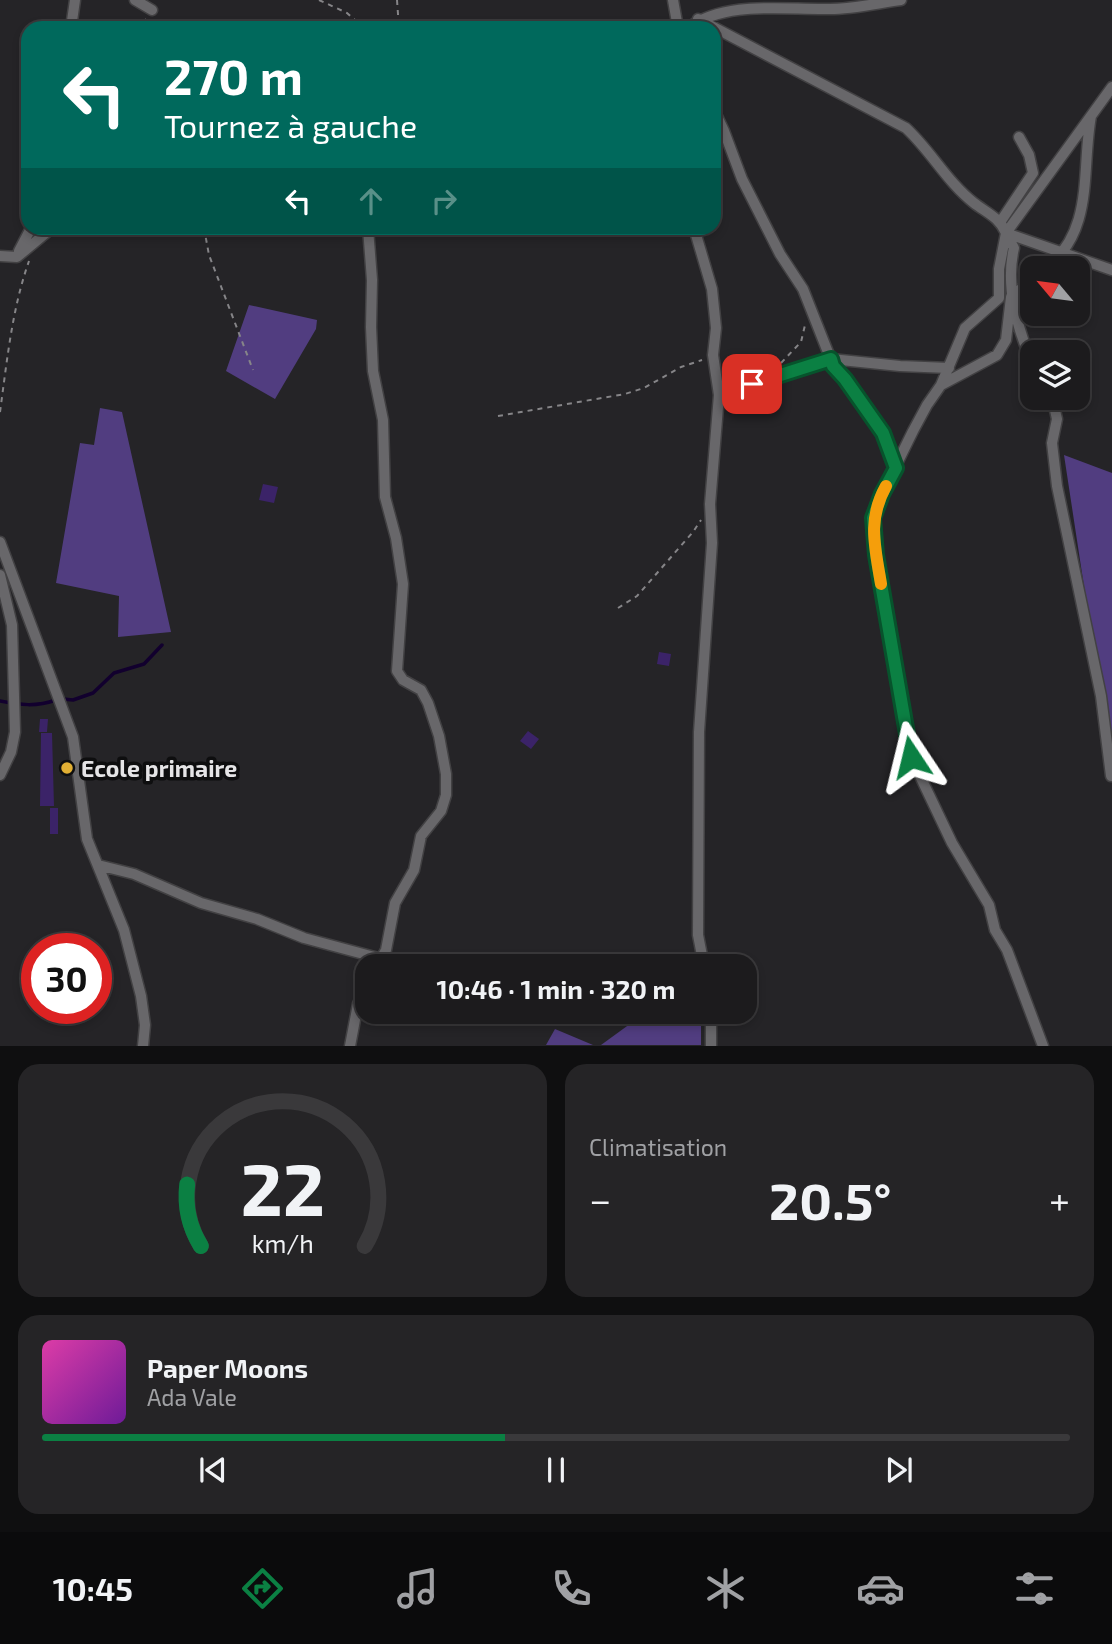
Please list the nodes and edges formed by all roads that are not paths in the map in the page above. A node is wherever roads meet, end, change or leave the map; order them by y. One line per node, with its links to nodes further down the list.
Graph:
1 (75, 0): 7 (street)
2 (135, 0): 5 (street)
3 (673, 0): 8 (street)
4 (901, 0): 6 (street)
5 (152, 10)
6 (698, 19): 9 (street)
7 (72, 21)
8 (677, 21)
9 (702, 21)
10 (721, 31): 15 (street)
11 (1112, 87): 12 (street)
12 (1092, 114): 16 (street); 21 (street)
13 (721, 125): 29 (street)
14 (1019, 137): 15 (street)
15 (1001, 221): 16 (street)
16 (1006, 233): 21 (street); 27 (street); 30 (street)
17 (27, 235): 24 (street)
18 (43, 235): 24 (street)
19 (369, 235): 40 (street)
20 (696, 235): 41 (street)
21 (1062, 254): 23 (street); 25 (street)
22 (0, 256): 24 (street)
23 (1060, 256)
24 (16, 257)
25 (1112, 270)
26 (1020, 290): 27 (street)
27 (1011, 298): 28 (street); 32 (street)
28 (1025, 340)
29 (831, 359): 30 (street); 31 (street); 34 (street)
30 (949, 368): 32 (street)
31 (752, 384)
32 (941, 385): 34 (street)
33 (1055, 410): 38 (street)
34 (896, 468): 48 (street)
35 (0, 542): 39 (street)
36 (0, 575): 37 (street)
37 (0, 775)
38 (1111, 776)
39 (98, 865): 42 (street); 45 (street)
40 (385, 954)
41 (702, 954)
42 (355, 955)
43 (355, 1019): 46 (street)
44 (711, 1024): 47 (street)
45 (143, 1045)
46 (350, 1045)
47 (711, 1045)
48 (1043, 1045)

